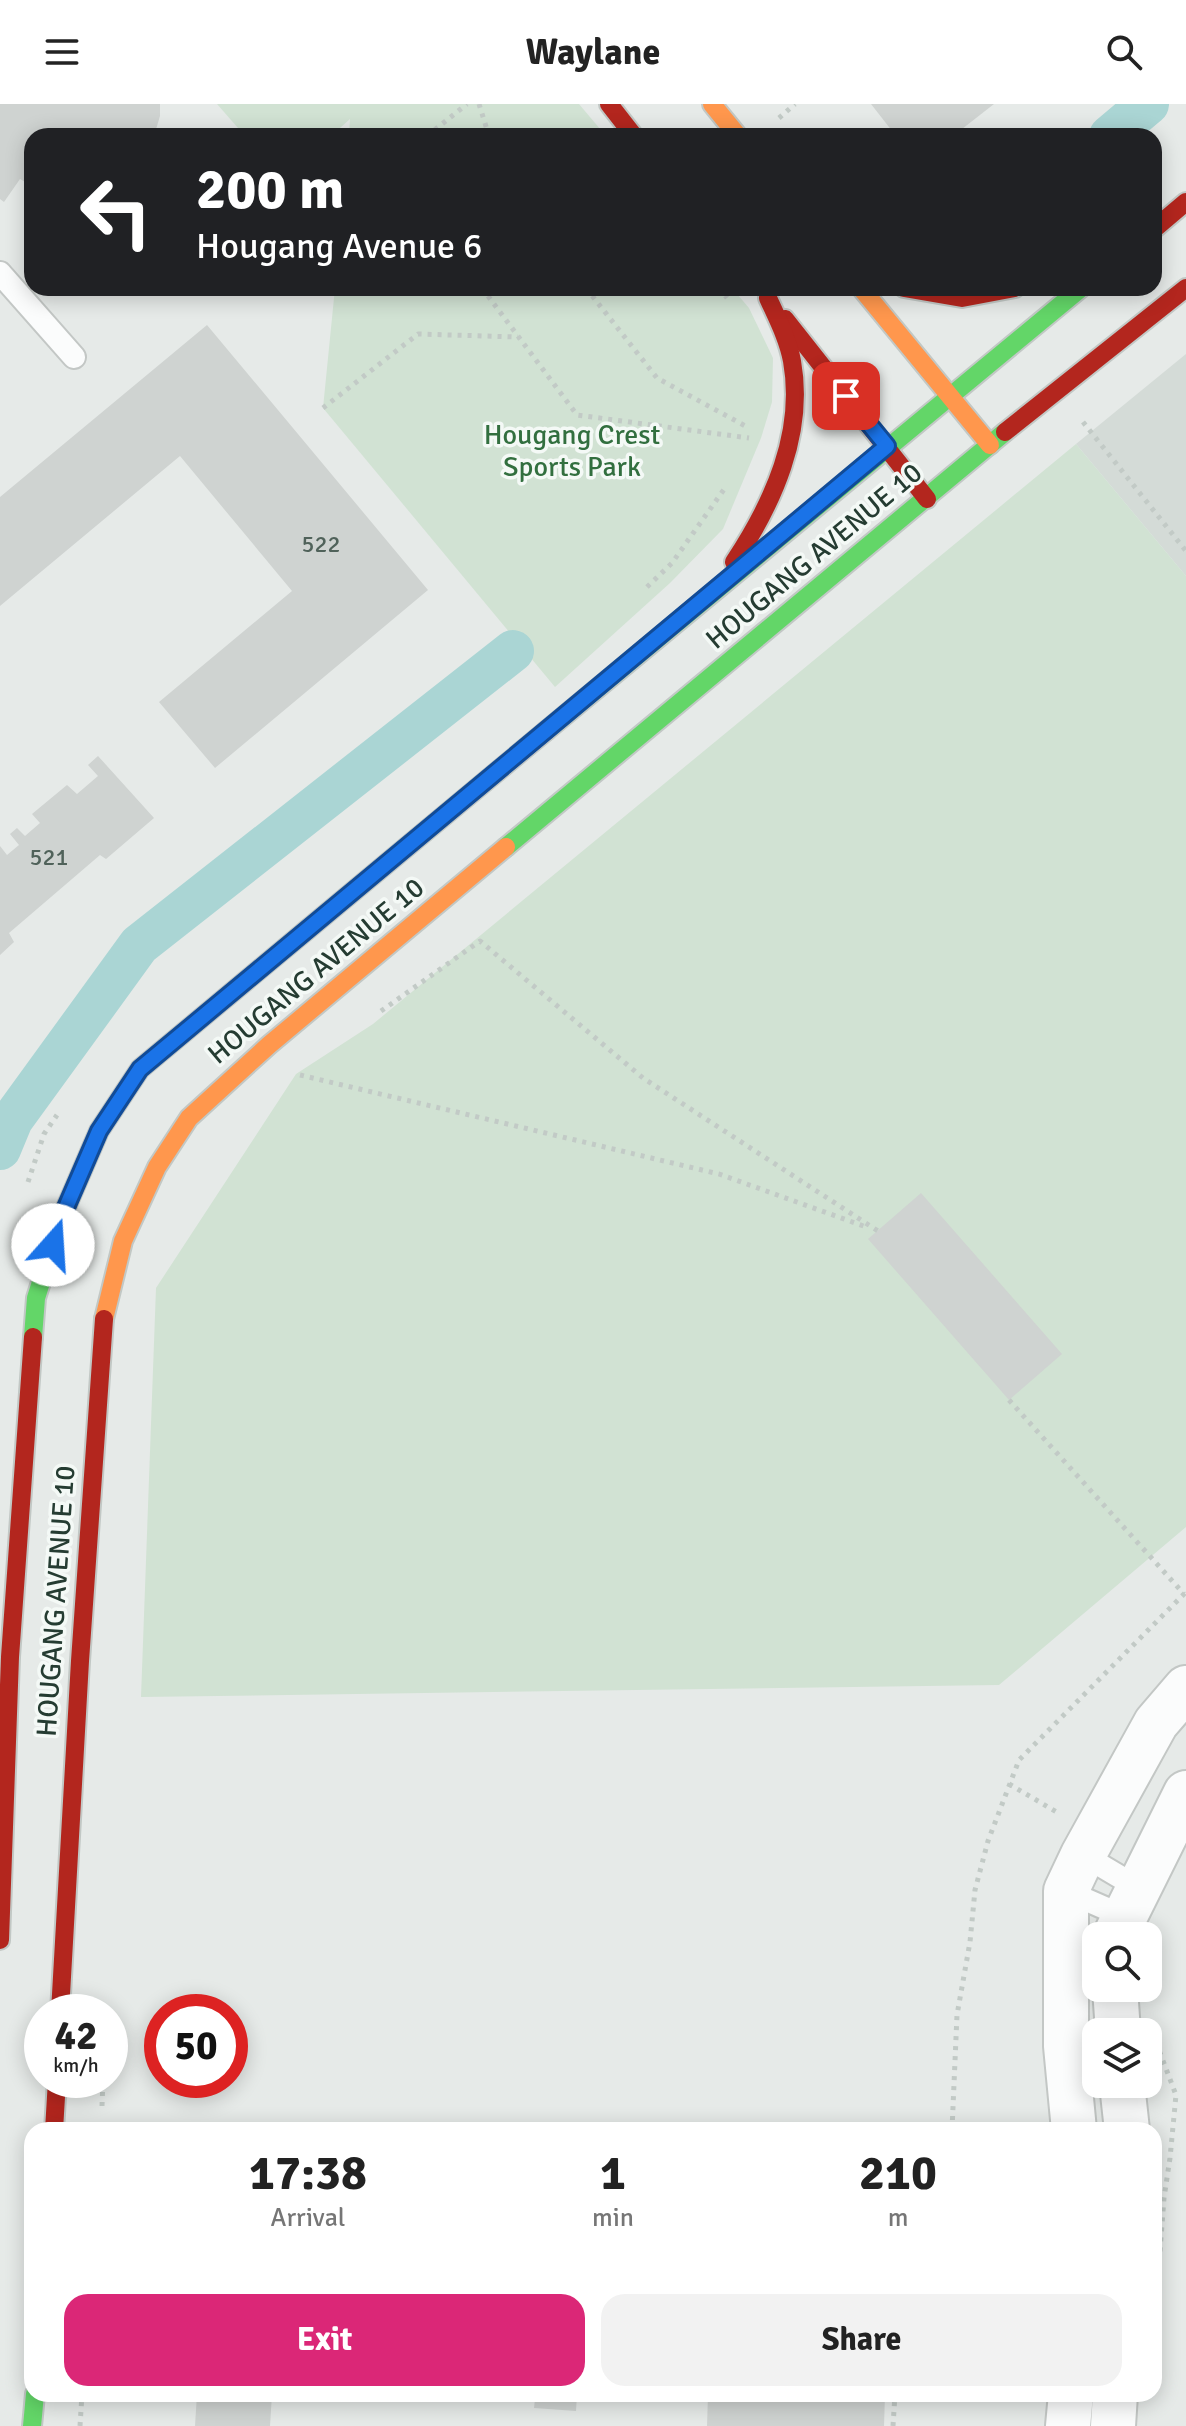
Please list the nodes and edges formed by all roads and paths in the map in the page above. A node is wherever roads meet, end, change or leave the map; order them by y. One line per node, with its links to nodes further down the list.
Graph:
1 (467, 104): 7 (path)
2 (479, 104): 8 (path)
3 (609, 104): 9 (main road)
4 (712, 104): 10 (main road)
5 (795, 104): 6 (path)
6 (779, 118)
7 (437, 128)
8 (486, 128)
9 (628, 128)
10 (732, 128)
11 (1185, 205): 12 (main road)
12 (1162, 223)
13 (0, 273): 24 (lane)
14 (1186, 288): 25 (main road, HOUGANG AVENUE 10)
15 (488, 296): 23 (path)
16 (592, 296): 23 (path)
17 (765, 296): 32 (main road)
18 (766, 296): 29 (main road)
19 (868, 296): 26 (main road)
20 (950, 296): 21 (main road)
21 (973, 296)
22 (1071, 296): 26 (main road, HOUGANG AVENUE 10)
23 (519, 337): 27 (path)
24 (74, 357)
25 (1057, 390): 28 (main road, HOUGANG AVENUE 10); 31 (path)
26 (949, 394): 28 (main road); 29 (main road, HOUGANG AVENUE 10)
27 (323, 408)
28 (990, 445): 30 (main road, HOUGANG AVENUE 10)
29 (887, 446): 30 (main road); 32 (main road, HOUGANG AVENUE 10)
30 (927, 499): 42 (main road, HOUGANG AVENUE 10)
31 (1186, 551)
32 (705, 599): 41 (main road, HOUGANG AVENUE 10)
33 (369, 1020): 34 (path)
34 (308, 1065)
35 (1009, 1400): 36 (path)
36 (1185, 1593): 48 (path)
37 (1186, 1688): 39 (street)
38 (1186, 1793): 40 (street)
39 (1075, 1873): 40 (lane); 40 (lane); 49 (street)
40 (1125, 1913)
41 (0, 1940)
42 (61, 1994)
43 (56, 2098): 47 (main road)
44 (102, 2098): 46 (path)
45 (1124, 2098): 50 (street)
46 (102, 2106)
47 (54, 2122)
48 (952, 2122)
49 (1073, 2122)
50 (1126, 2122)
51 (34, 2402): 56 (main road)
52 (82, 2402): 57 (path)
53 (894, 2402): 58 (path)
54 (1070, 2402): 59 (street)
55 (1114, 2402): 60 (street)
56 (32, 2426)
57 (80, 2426)
58 (893, 2426)
59 (1068, 2426)
60 (1113, 2426)

